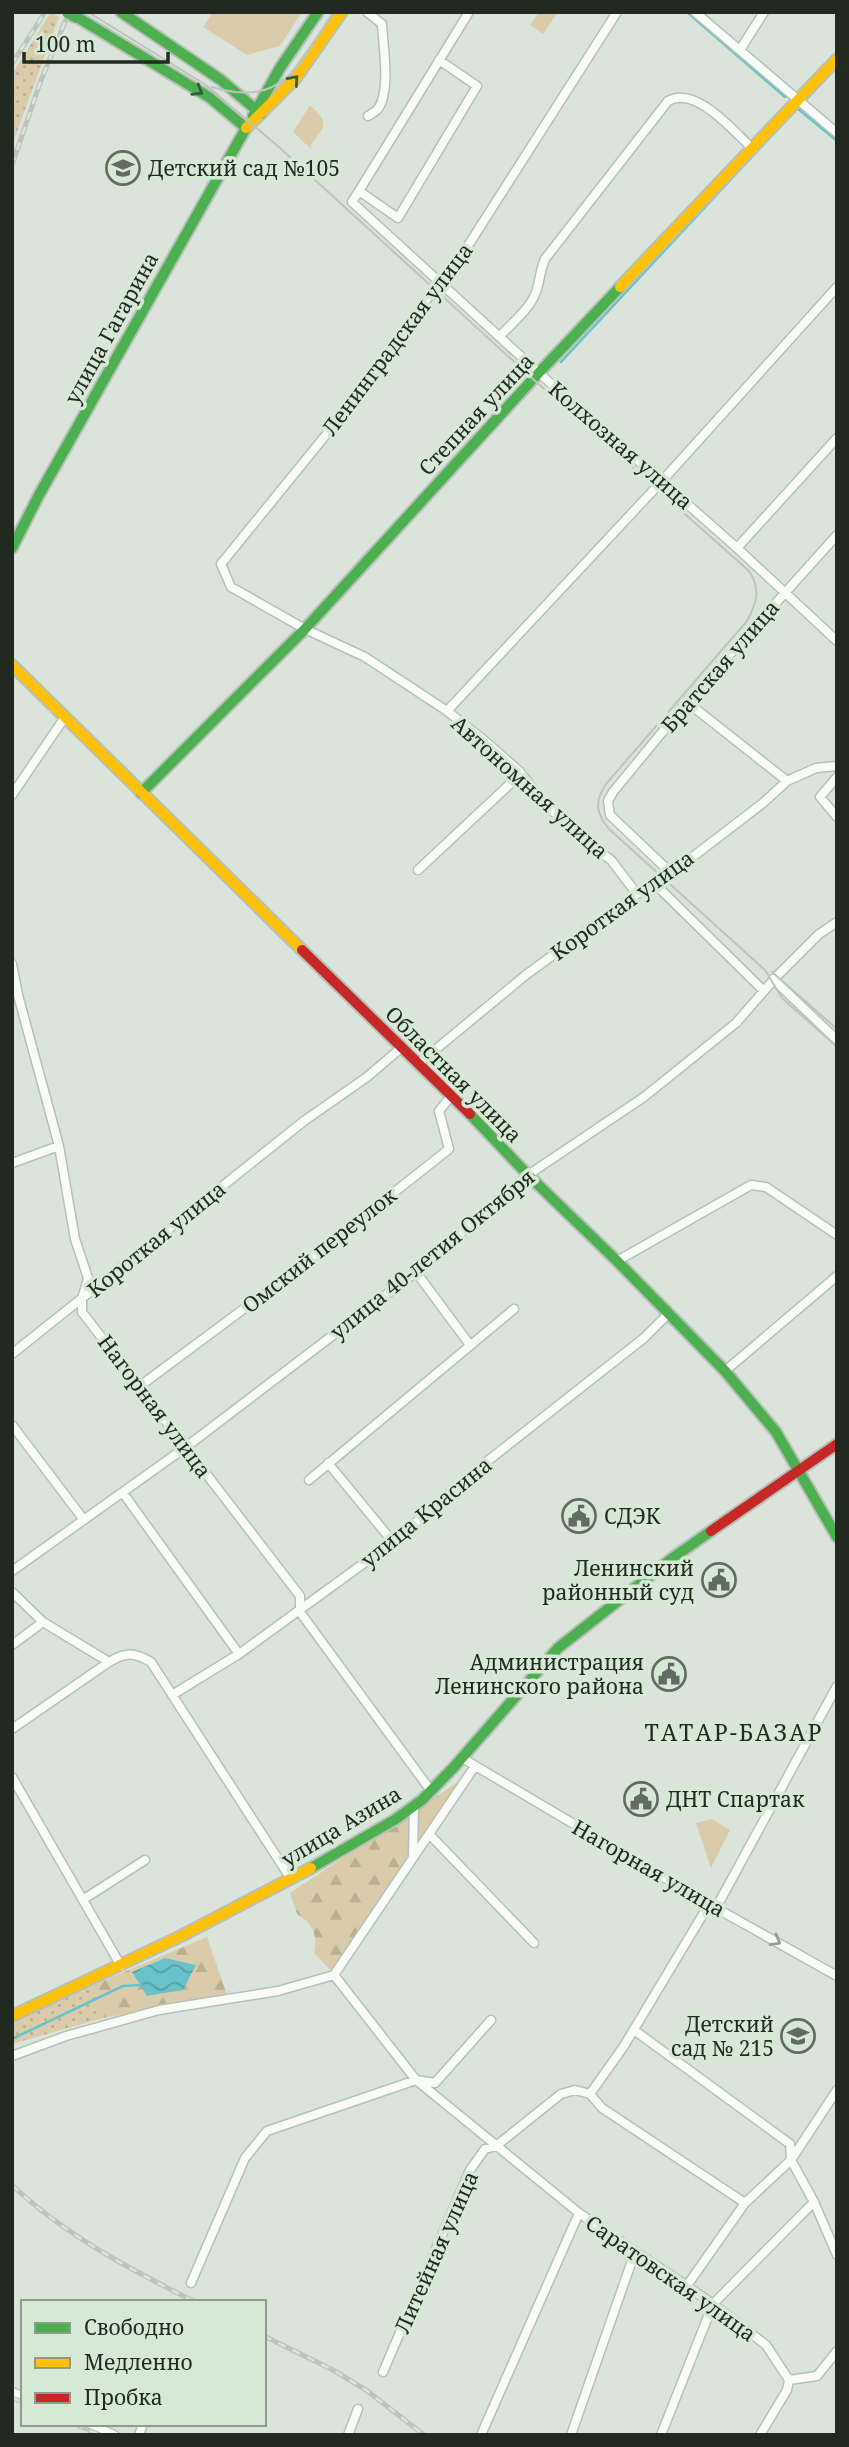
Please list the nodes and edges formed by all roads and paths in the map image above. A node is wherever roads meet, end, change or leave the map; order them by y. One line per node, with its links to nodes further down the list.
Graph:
1 (121, 12): 14 (main road)
2 (318, 12): 14 (main road, улица Гагарина)
3 (342, 12): 14 (main road, улица Гагарина, one-way to 3)
4 (367, 12): 15 (street)
5 (468, 12): 12 (street)
6 (617, 12): 20 (street, Ленинградская улица)
7 (695, 12): 10 (street)
8 (764, 12): 10 (street)
9 (72, 15): 16 (main road, one-way to 16)
10 (740, 50): 13 (street)
11 (837, 59): 13 (main road, Степная улица)
12 (439, 60): 19 (street); 19 (street)
13 (797, 101): 17 (street); 18 (main road, Степная улица)
14 (258, 112): 16 (main road, улица Гагарина)
15 (368, 116)
16 (246, 128): 27 (main road, улица Гагарина)
17 (837, 133)
18 (753, 149): 22 (street); 23 (main road, Степная улица)
19 (359, 191): 20 (street, Колхозная улица)
20 (439, 282): 22 (street, Колхозная улица); 30 (street, Ленинградская улица)
21 (837, 288): 25 (street)
22 (500, 336): 23 (street, Колхозная улица)
23 (540, 373): 25 (street, Колхозная улица); 30 (main road, Степная улица)
24 (837, 438): 28 (street)
25 (662, 481): 28 (street, Колхозная улица); 34 (street)
26 (837, 535): 29 (street, Братская улица)
27 (12, 548)
28 (737, 548): 29 (street, Колхозная улица)
29 (783, 593): 31 (street, Колхозная улица); 33 (street, Братская улица)
30 (305, 629): 34 (street, Автономная улица); 40 (main road, Степная улица)
31 (837, 641)
32 (12, 664): 35 (main road, Областная улица)
33 (687, 702): 39 (street); 42 (street, Братская улица)
34 (447, 711): 37 (street, Автономная улица)
35 (65, 717): 40 (main road, Областная улица); 41 (street)
36 (837, 766): 39 (street, Короткая улица)
37 (519, 771): 44 (street); 47 (street, Автономная улица)
38 (837, 777): 43 (street)
39 (787, 781): 45 (street, Короткая улица)
40 (141, 793): 53 (main road, Областная улица)
41 (12, 795)
42 (608, 801): 45 (street, Автономная улица)
43 (837, 817)
44 (418, 870)
45 (671, 873): 46 (street, Короткая улица)
46 (656, 885): 47 (street, Короткая улица); 51 (street)
47 (637, 894): 54 (street, Короткая улица)
48 (837, 922): 50 (street, улица 40-летия Октября)
49 (12, 964): 56 (street, Нагорная улица)
50 (773, 979): 51 (street, улица 40-летия Октября); 52 (street)
51 (764, 991): 58 (street, улица 40-летия Октября)
52 (837, 1040)
53 (401, 1048): 54 (main road, Областная улица); 63 (street, Короткая улица)
54 (418, 1064): 55 (main road, Областная улица)
55 (452, 1095): 58 (main road, Областная улица); 69 (street, Омский переулок)
56 (59, 1146): 57 (street); 63 (street, Нагорная улица)
57 (12, 1163)
58 (528, 1175): 60 (main road, Областная улица); 61 (street, улица 40-летия Октября)
59 (837, 1235): 60 (street)
60 (617, 1261): 65 (main road, Областная улица)
61 (416, 1272): 66 (street); 72 (street, улица 40-летия Октября)
62 (837, 1276): 68 (street)
63 (82, 1299): 67 (street, Короткая улица); 69 (street, Нагорная улица)
64 (514, 1309): 66 (street)
65 (669, 1313): 68 (main road, Областная улица); 79 (street, улица Красина)
66 (470, 1345): 73 (street)
67 (12, 1354)
68 (725, 1371): 74 (main road, Областная улица)
69 (140, 1386): 72 (street, Нагорная улица)
70 (12, 1425): 77 (street)
71 (837, 1444): 74 (main road, улица Азина)
72 (186, 1447): 76 (street, улица 40-летия Октября); 82 (street, Нагорная улица)
73 (328, 1463): 75 (street); 79 (street)
74 (797, 1470): 78 (main road, Областная улица); 90 (main road, улица Азина)
75 (309, 1480)
76 (123, 1493): 77 (street, улица 40-летия Октября); 85 (street)
77 (84, 1520): 80 (street, улица 40-летия Октября)
78 (837, 1537)
79 (393, 1542): 82 (street, улица Красина)
80 (12, 1571)
81 (12, 1592): 83 (street)
82 (300, 1612): 85 (street, улица Красина); 93 (street, Нагорная улица)
83 (43, 1622): 84 (street); 86 (street)
84 (12, 1645)
85 (239, 1654): 88 (street, улица Красина)
86 (110, 1662): 88 (street); 89 (street)
87 (837, 1686): 100 (street)
88 (172, 1695): 98 (street)
89 (12, 1729)
90 (462, 1758): 91 (street, Нагорная улица); 93 (main road, улица Азина)
91 (475, 1766): 95 (street); 100 (street, Нагорная улица)
92 (12, 1777): 99 (street)
93 (431, 1791): 94 (main road, улица Азина)
94 (414, 1806): 96 (street); 98 (main road, улица Азина)
95 (429, 1834): 96 (street); 101 (street)
96 (413, 1857): 103 (street)
97 (145, 1860): 99 (street)
98 (291, 1879): 102 (main road, улица Азина)
99 (84, 1899): 102 (street)
100 (716, 1908): 104 (street, Нагорная улица, one-way to 104); 107 (street)
101 (534, 1943)
102 (121, 1966): 105 (main road, улица Азина)
103 (334, 1975): 108 (street); 109 (street, Саратовская улица)
104 (837, 1976)
105 (12, 2017)
106 (491, 2020): 109 (street)
107 (634, 2030): 111 (street); 113 (street)
108 (12, 2056)
109 (416, 2080): 112 (street, Саратовская улица); 119 (street)
110 (837, 2090): 113 (street)
111 (590, 2094): 112 (street, Литейная улица); 115 (street)
112 (496, 2146): 116 (street, Саратовская улица); 123 (street, Литейная улица)
113 (791, 2160): 114 (street); 115 (street)
114 (814, 2202): 118 (street); 121 (street)
115 (745, 2203): 120 (street)
116 (579, 2213): 117 (street, Саратовская улица); 129 (street)
117 (635, 2252): 120 (street, Саратовская улица); 130 (street)
118 (837, 2255)
119 (191, 2283)
120 (686, 2287): 121 (street, Саратовская улица)
121 (713, 2304): 124 (street, Саратовская улица); 131 (street)
122 (837, 2351): 124 (street)
123 (383, 2372)
124 (789, 2380): 132 (street)
125 (358, 2409): 128 (street)
126 (94, 2426): 127 (street)
127 (114, 2435)
128 (348, 2435)
129 (481, 2435)
130 (571, 2435)
131 (661, 2435)
132 (760, 2435)

